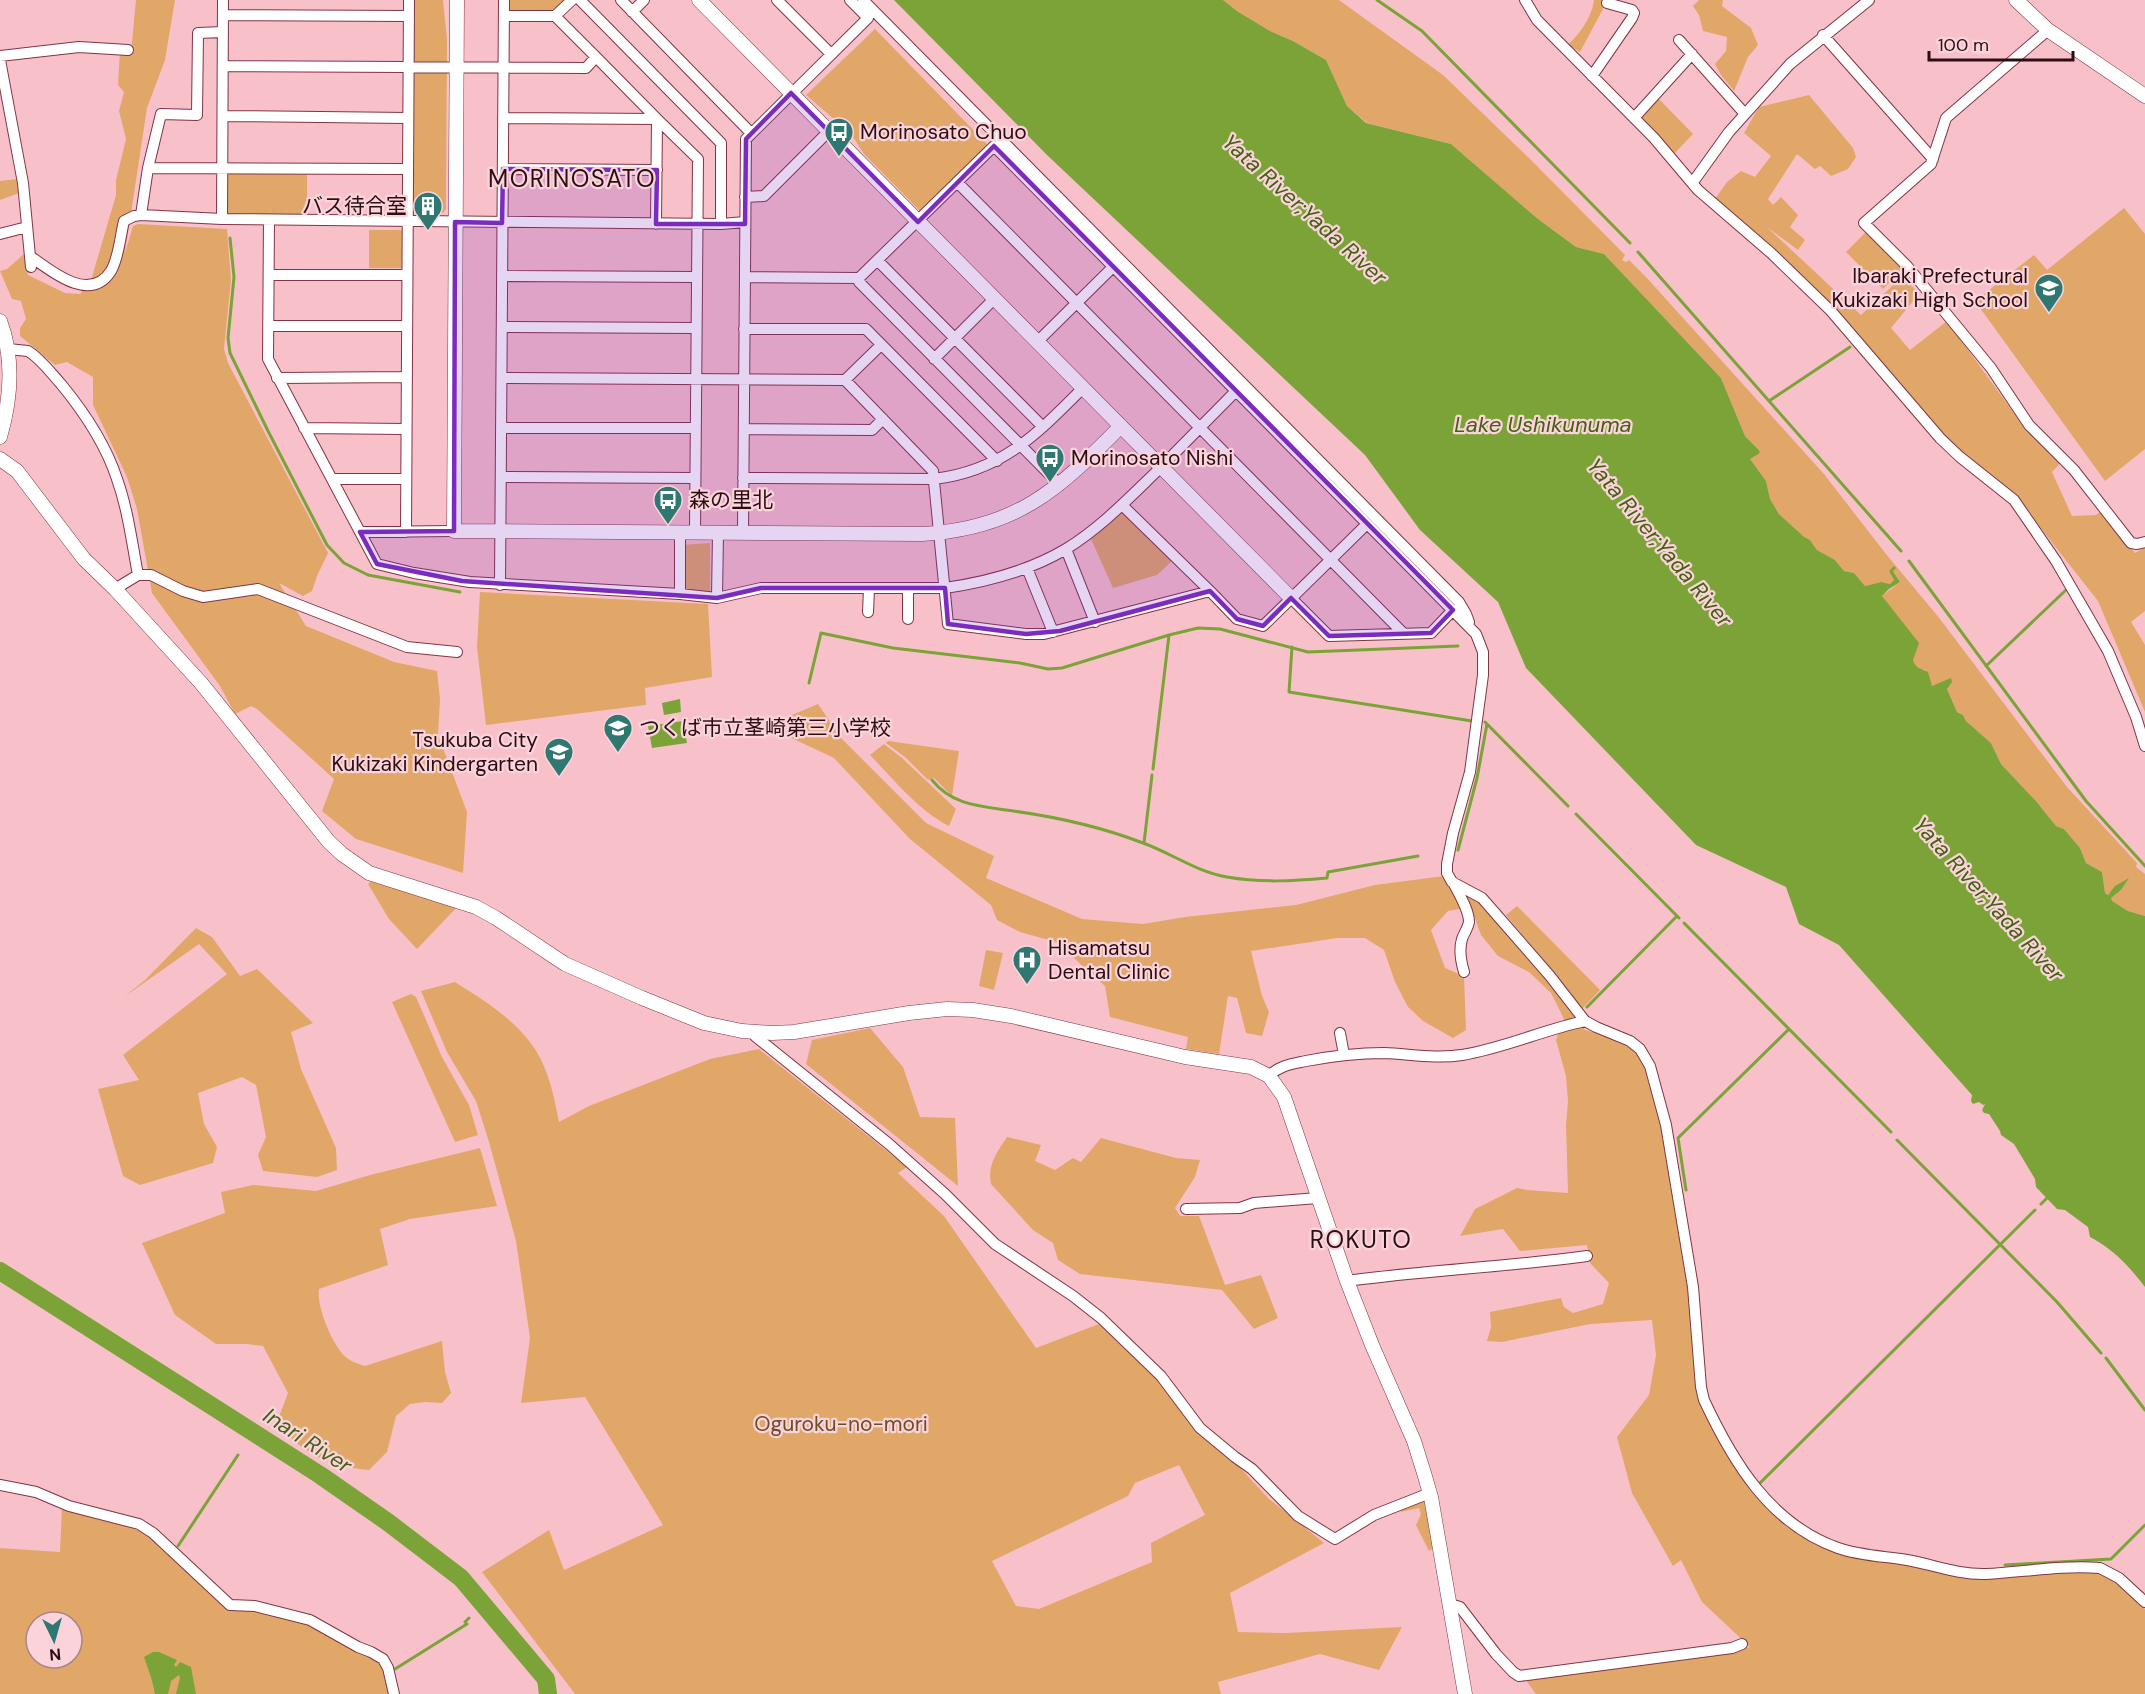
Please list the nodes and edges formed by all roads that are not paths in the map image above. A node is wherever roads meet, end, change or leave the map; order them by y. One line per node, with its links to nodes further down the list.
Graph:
1 (223, 0): 18 (street)
2 (409, 0): 19 (street)
3 (457, 0): 33 (street)
4 (504, 0): 20 (street)
5 (572, 0): 21 (street)
6 (580, 0): 65 (street)
7 (621, 0): 17 (street)
8 (644, 0): 17 (street)
9 (699, 0): 36 (street)
10 (777, 0): 27 (street)
11 (850, 0): 27 (street)
12 (863, 0): 147 (street)
13 (1525, 0): 35 (street)
14 (1869, 0): 24 (street)
15 (2016, 0): 22 (street)
16 (1607, 3): 35 (street)
17 (632, 12): 45 (street)
18 (223, 15): 19 (street); 23 (street)
19 (408, 16): 32 (street)
20 (504, 16): 21 (street); 34 (street)
21 (555, 16): 29 (street)
22 (2048, 30): 37 (street); 46 (street)
23 (223, 33): 31 (street); 47 (street)
24 (1823, 35): 38 (street); 46 (street)
25 (1679, 40): 28 (street)
26 (128, 50): 30 (street)
27 (831, 54): 36 (street)
28 (1692, 54): 38 (street); 42 (street)
29 (596, 57): 34 (street); 43 (street)
30 (0, 58): 66 (street)
31 (223, 66): 32 (street); 39 (street)
32 (409, 67): 33 (street); 40 (street)
33 (456, 67): 34 (street); 59 (street)
34 (503, 67): 41 (street)
35 (1592, 75): 42 (street)
36 (791, 93): 44 (street); 45 (street)
37 (2145, 96)
38 (1745, 114): 53 (street)
39 (223, 116): 40 (street); 48 (street)
40 (408, 118): 49 (street)
41 (503, 118): 43 (street); 50 (street)
42 (1635, 118): 53 (street)
43 (657, 119): 51 (street); 64 (street)
44 (830, 131): 54 (street); 61 (street)
45 (751, 133): 54 (street)
46 (1934, 159): 129 (street)
47 (148, 168): 48 (street); 55 (street)
48 (222, 168): 49 (street); 56 (street)
49 (408, 169): 58 (street)
50 (502, 169): 51 (street); 62 (street)
51 (657, 170): 63 (street)
52 (957, 182): 61 (street); 69 (street); 77 (street)
53 (1693, 182): 151 (street)
54 (745, 196): 60 (street)
55 (141, 215): 56 (street); 66 (street)
56 (222, 219): 57 (street)
57 (269, 220): 58 (street); 70 (street)
58 (407, 220): 59 (street); 71 (street)
59 (455, 222): 62 (street); 120 (street)
60 (745, 222): 65 (street); 74 (street)
61 (918, 222): 68 (street); 76 (street)
62 (502, 223): 63 (street); 72 (street)
63 (656, 224): 64 (street)
64 (697, 224): 65 (street); 73 (street)
65 (721, 224)
66 (27, 226): 67 (street)
67 (0, 234)
68 (878, 261): 75 (street); 84 (street)
69 (1113, 267): 77 (street); 96 (street)
70 (269, 275): 71 (street); 79 (street)
71 (407, 275): 80 (street)
72 (502, 276): 73 (street); 81 (street)
73 (696, 277): 82 (street)
74 (745, 277): 75 (street); 83 (street)
75 (859, 278): 88 (street)
76 (994, 299): 84 (street); 85 (street)
77 (1077, 303): 85 (street); 100 (street)
78 (0, 321): 87 (street)
79 (269, 326): 80 (street); 90 (street)
80 (407, 326): 89 (street)
81 (502, 327): 82 (street); 91 (street)
82 (695, 328): 92 (street)
83 (744, 328): 86 (street); 93 (street)
84 (954, 338): 88 (street); 99 (street)
85 (1037, 342): 95 (street)
86 (881, 345): 94 (street); 109 (street)
87 (8, 350): 106 (street); 133 (street)
88 (934, 358): 107 (street)
89 (406, 377): 90 (street); 104 (street)
90 (277, 378): 101 (street)
91 (502, 378): 92 (street); 102 (street)
92 (695, 379): 93 (street); 103 (street)
93 (744, 380): 94 (street); 105 (street)
94 (845, 380): 97 (street)
95 (1083, 388): 98 (street); 99 (street)
96 (1236, 391): 100 (street); 119 (street)
97 (883, 419): 105 (street); 116 (street)
98 (1121, 426): 110 (street); 117 (street)
99 (1043, 427): 107 (street)
100 (1200, 427): 110 (street); 131 (street)
101 (304, 428): 104 (street); 114 (street)
102 (501, 428): 103 (street); 111 (street)
103 (695, 428): 112 (street)
104 (406, 429): 115 (street)
105 (744, 429): 113 (street)
106 (0, 437)
107 (1021, 446): 109 (street); 117 (street)
108 (0, 459): 136 (street)
109 (997, 461): 116 (street)
110 (1161, 467): 118 (street); 142 (street)
111 (501, 477): 112 (street); 121 (street)
112 (695, 477): 125 (street)
113 (744, 478): 116 (street); 127 (street)
114 (332, 479): 115 (street); 122 (street)
115 (406, 479): 123 (street)
116 (934, 479): 128 (street)
117 (1060, 485): 128 (street)
118 (1122, 505): 130 (street); 139 (street)
119 (1366, 524): 131 (street); 143 (street)
120 (454, 531): 121 (street); 123 (street)
121 (501, 531): 124 (street); 134 (street)
122 (360, 532): 123 (street); 134 (street)
123 (406, 532)
124 (680, 532): 125 (street); 140 (street)
125 (695, 532): 126 (street)
126 (718, 533): 127 (street); 141 (street)
127 (743, 533): 128 (street)
128 (940, 533): 135 (street)
129 (2145, 542)
130 (1066, 549): 132 (street); 146 (street)
131 (1330, 559): 142 (street); 149 (street)
132 (1027, 568): 135 (street); 148 (street)
133 (138, 575): 136 (street); 150 (street)
134 (500, 585): 140 (street)
135 (945, 588): 138 (street); 148 (street)
136 (114, 589): 158 (street)
137 (869, 589): 138 (street); 141 (street); 144 (street)
138 (908, 589): 145 (street)
139 (1210, 591): 142 (street); 146 (street)
140 (680, 594): 141 (street)
141 (717, 598)
142 (1291, 598): 149 (street)
143 (1454, 610): 147 (street); 149 (street)
144 (867, 612)
145 (908, 619)
146 (1095, 622): 148 (street)
147 (1470, 626): 152 (street)
148 (1053, 632)
149 (1404, 634)
150 (457, 652)
151 (2145, 746)
152 (1452, 882): 153 (street); 154 (street)
153 (1464, 972)
154 (1585, 1021): 157 (street); 165 (street)
155 (1340, 1033): 157 (street)
156 (755, 1036): 164 (street)
157 (1344, 1055): 158 (street)
158 (1269, 1076): 159 (street)
159 (1318, 1198): 160 (street); 162 (street)
160 (1186, 1209)
161 (1587, 1256): 162 (street)
162 (1347, 1281): 164 (street)
163 (0, 1485): 168 (street)
164 (1430, 1493): 166 (street)
165 (2145, 1602)
166 (1450, 1604): 167 (street); 169 (street)
167 (1742, 1644)
168 (394, 1694)
169 (1465, 1694)

